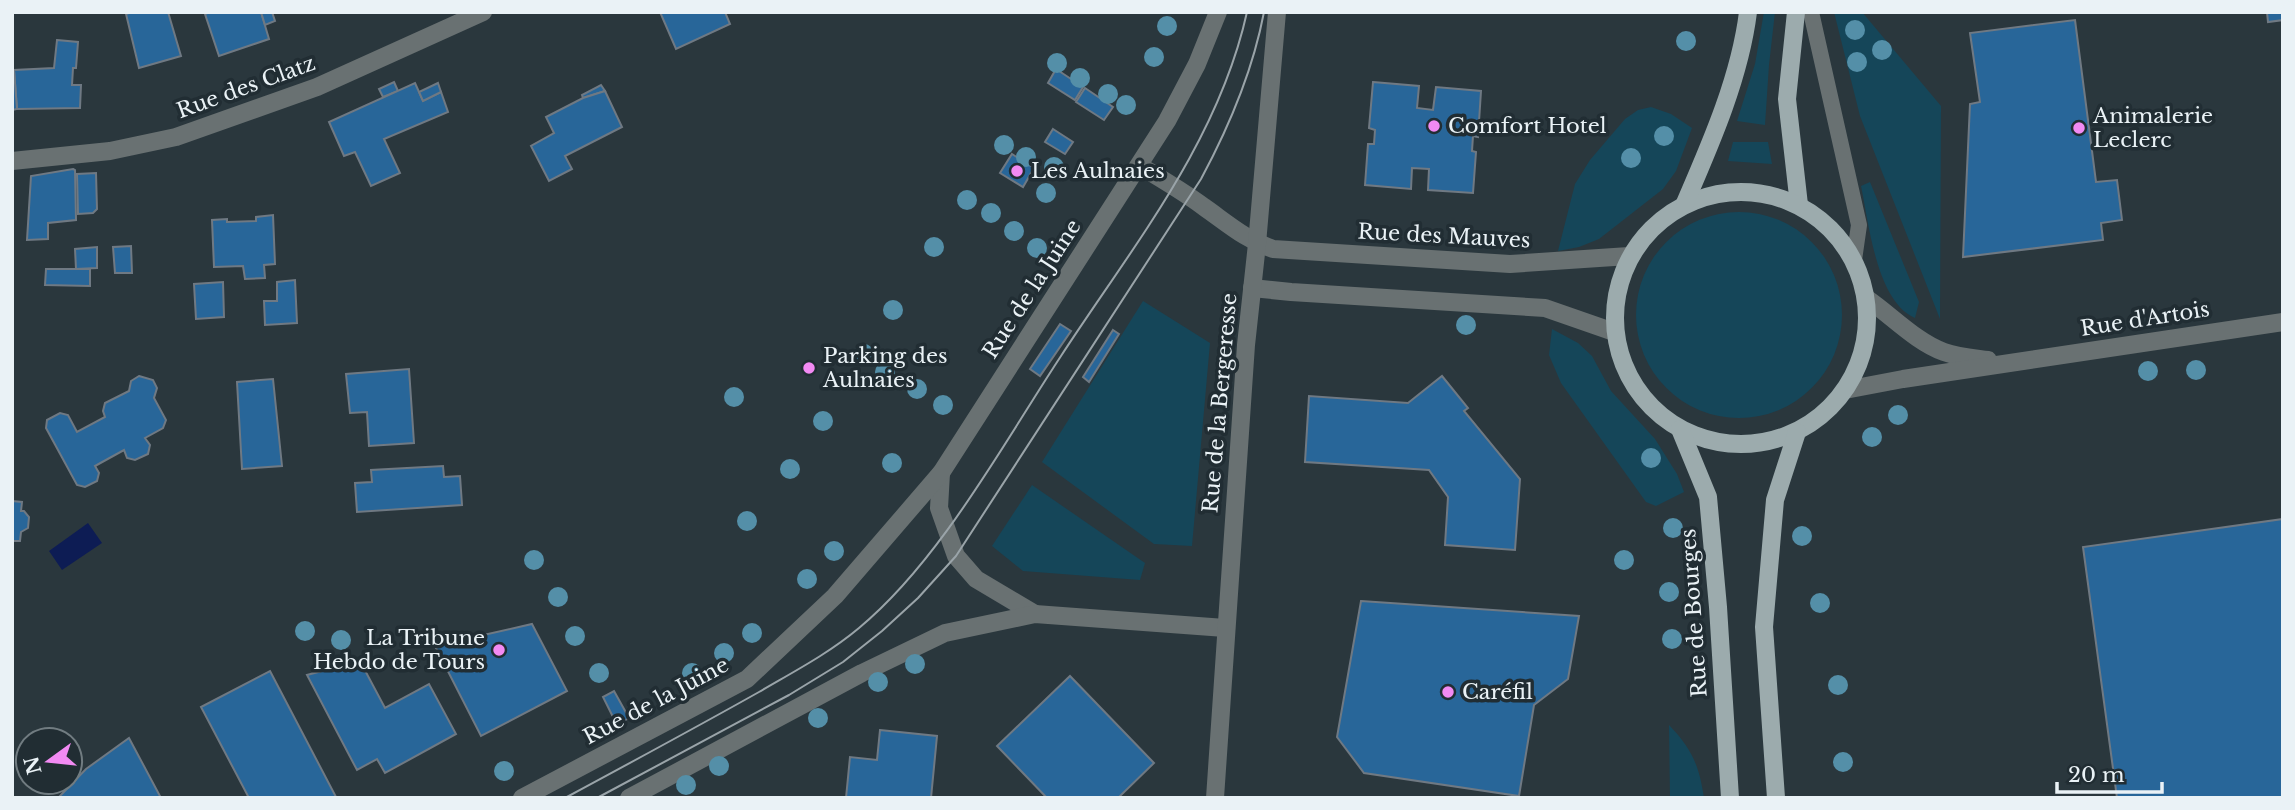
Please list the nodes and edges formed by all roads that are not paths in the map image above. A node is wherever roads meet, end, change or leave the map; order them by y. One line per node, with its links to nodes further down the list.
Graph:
1 (483, 12): 7 (street, Rue des Clatz)
2 (1218, 12): 8 (street)
3 (1277, 12): 11 (street, Rue de la Bergeresse)
4 (1748, 12): 9 (main road)
5 (1796, 12): 10 (main road)
6 (1811, 12): 13 (lane)
7 (12, 161)
8 (1140, 166): 11 (street); 22 (street, Rue de la Juine)
9 (1685, 203): 10 (main road); 12 (main road)
10 (1799, 205): 13 (main road)
11 (1257, 244): 12 (street, Rue des Mauves); 14 (street, Rue de la Bergeresse)
12 (1629, 256): 17 (main road)
13 (1854, 260): 15 (main road)
14 (1252, 288): 17 (street); 24 (street, Rue de la Bergeresse)
15 (1866, 298): 18 (street, Rue d'Artois); 19 (main road)
16 (2283, 322): 18 (street, Rue d'Artois)
17 (1614, 332): 20 (main road)
18 (2015, 363): 19 (street, Rue d'Artois)
19 (1846, 390): 21 (main road)
20 (1680, 429): 21 (main road); 28 (main road, Rue de Bourges)
21 (1797, 432): 29 (main road)
22 (941, 473): 23 (street, Rue de la Juine); 25 (street, Rue de la Juine)
23 (1035, 614): 24 (street, Rue de la Juine); 26 (street, Rue de la Juine)
24 (1225, 628): 27 (street, Rue de la Bergeresse)
25 (522, 798)
26 (629, 798)
27 (1215, 798)
28 (1730, 798)
29 (1776, 798)

